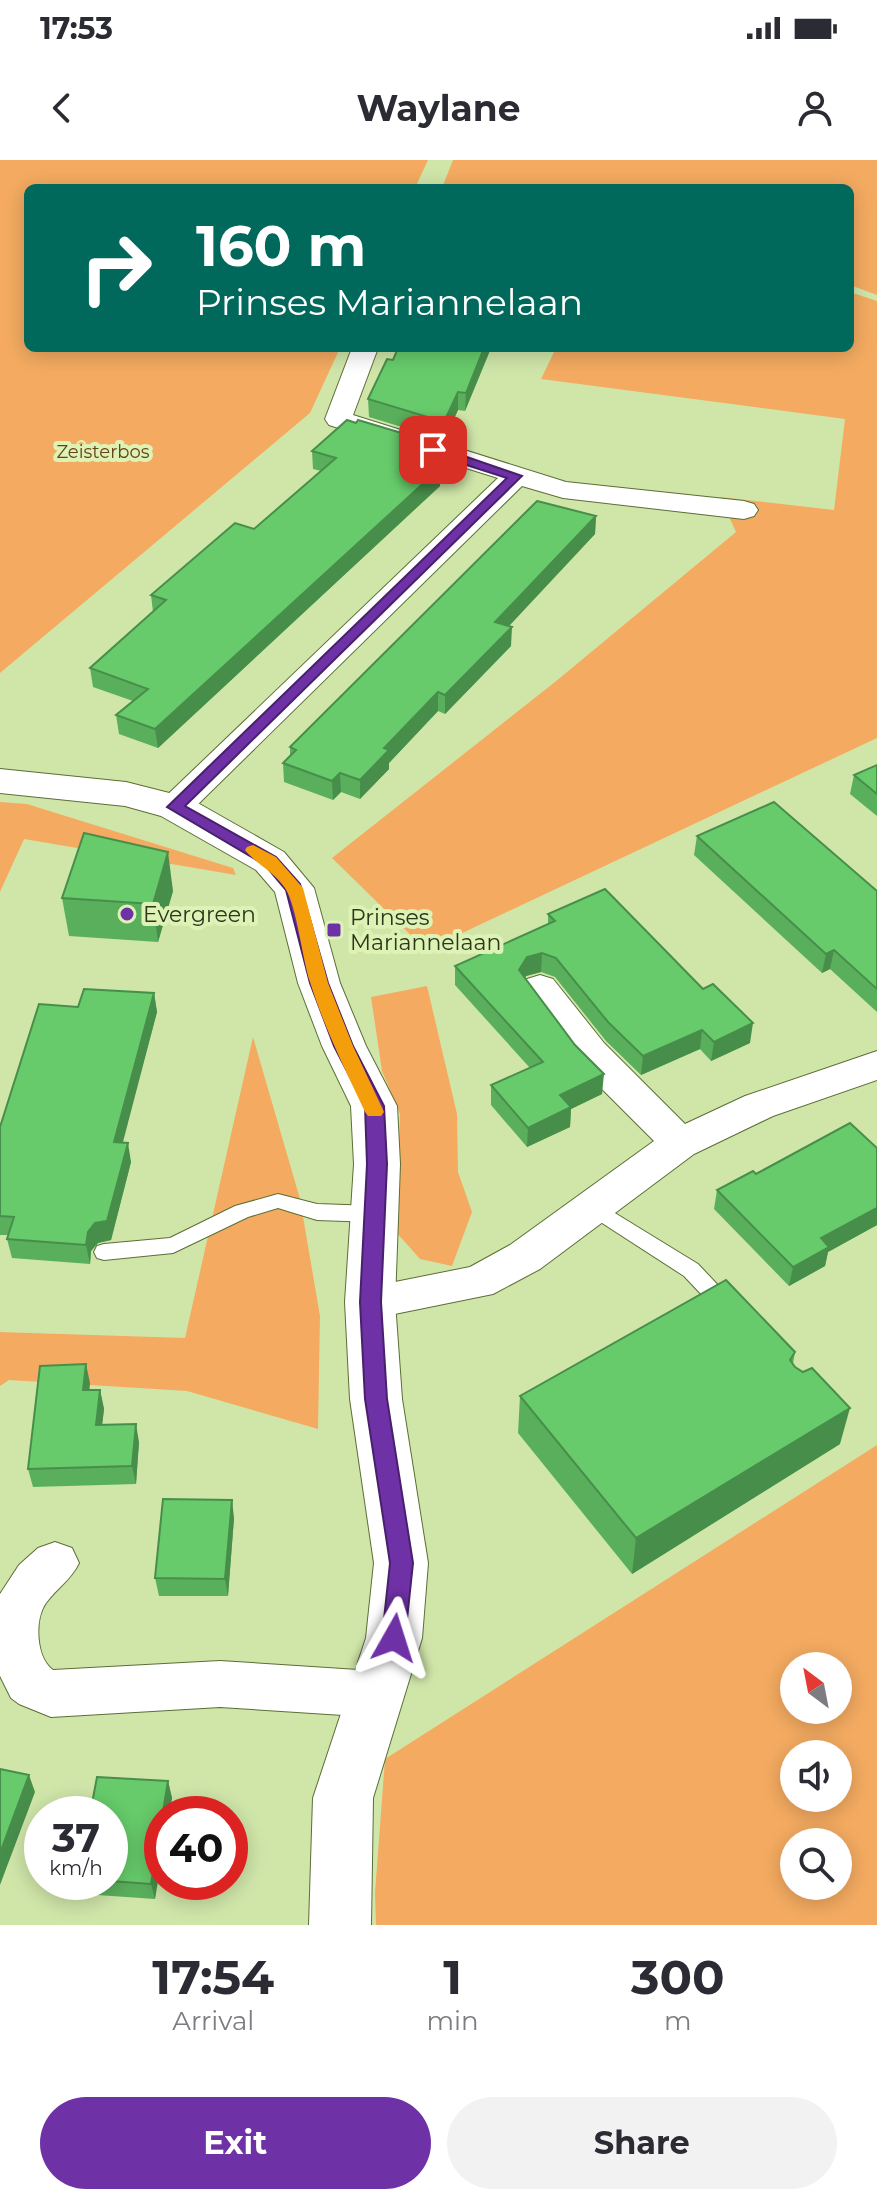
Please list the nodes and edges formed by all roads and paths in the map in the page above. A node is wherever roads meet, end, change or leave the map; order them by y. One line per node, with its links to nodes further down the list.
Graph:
1 (363, 352): 2 (street)
2 (516, 476): 3 (street); 5 (street)
3 (744, 510)
4 (0, 781): 5 (street)
5 (175, 807): 10 (street)
6 (540, 988): 8 (street)
7 (877, 1065): 8 (street)
8 (680, 1143): 9 (street)
9 (592, 1207): 12 (street); 13 (lane)
10 (375, 1215): 11 (lane); 12 (street)
11 (104, 1252)
12 (370, 1302): 15 (street)
13 (743, 1325)
14 (55, 1563): 15 (street)
15 (374, 1694): 16 (street)
16 (340, 1925)

